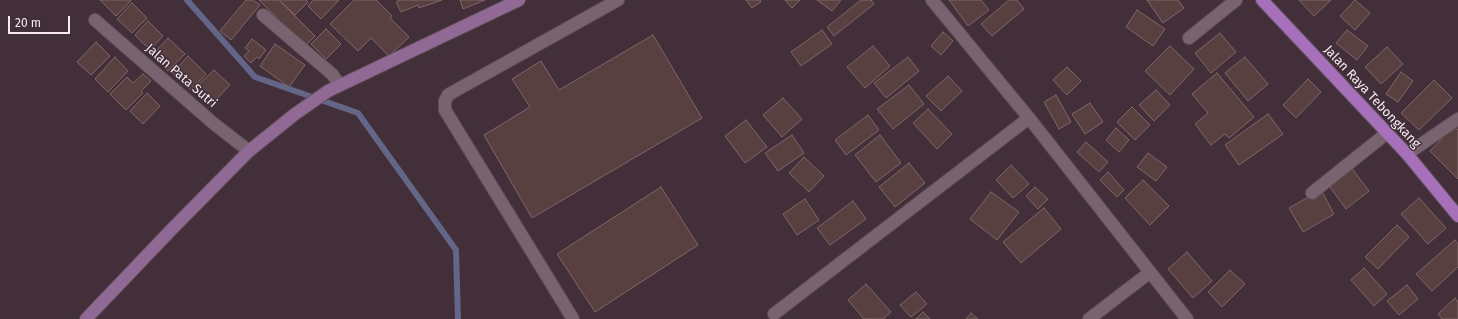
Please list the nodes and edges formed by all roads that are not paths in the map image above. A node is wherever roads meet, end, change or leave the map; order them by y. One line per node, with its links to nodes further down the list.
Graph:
1 (519, 0): 9 (main road)
2 (618, 0): 20 (street)
3 (932, 0): 10 (street)
4 (1236, 0): 8 (street)
5 (1262, 0): 12 (main road, Jalan Raya Tebongkang)
6 (262, 15): 9 (street)
7 (95, 20): 13 (street, Jalan Pata Sutri)
8 (1189, 38)
9 (340, 85): 13 (main road)
10 (1028, 118): 17 (street); 18 (street)
11 (1458, 118): 14 (street)
12 (1387, 133): 14 (main road, Jalan Raya Tebongkang); 15 (street)
13 (250, 151): 19 (main road)
14 (1407, 154): 16 (main road, Jalan Raya Tebongkang)
15 (1312, 193)
16 (1458, 216)
17 (1149, 273): 21 (street); 22 (street)
18 (774, 314)
19 (86, 319)
20 (573, 319)
21 (1089, 319)
22 (1187, 319)

